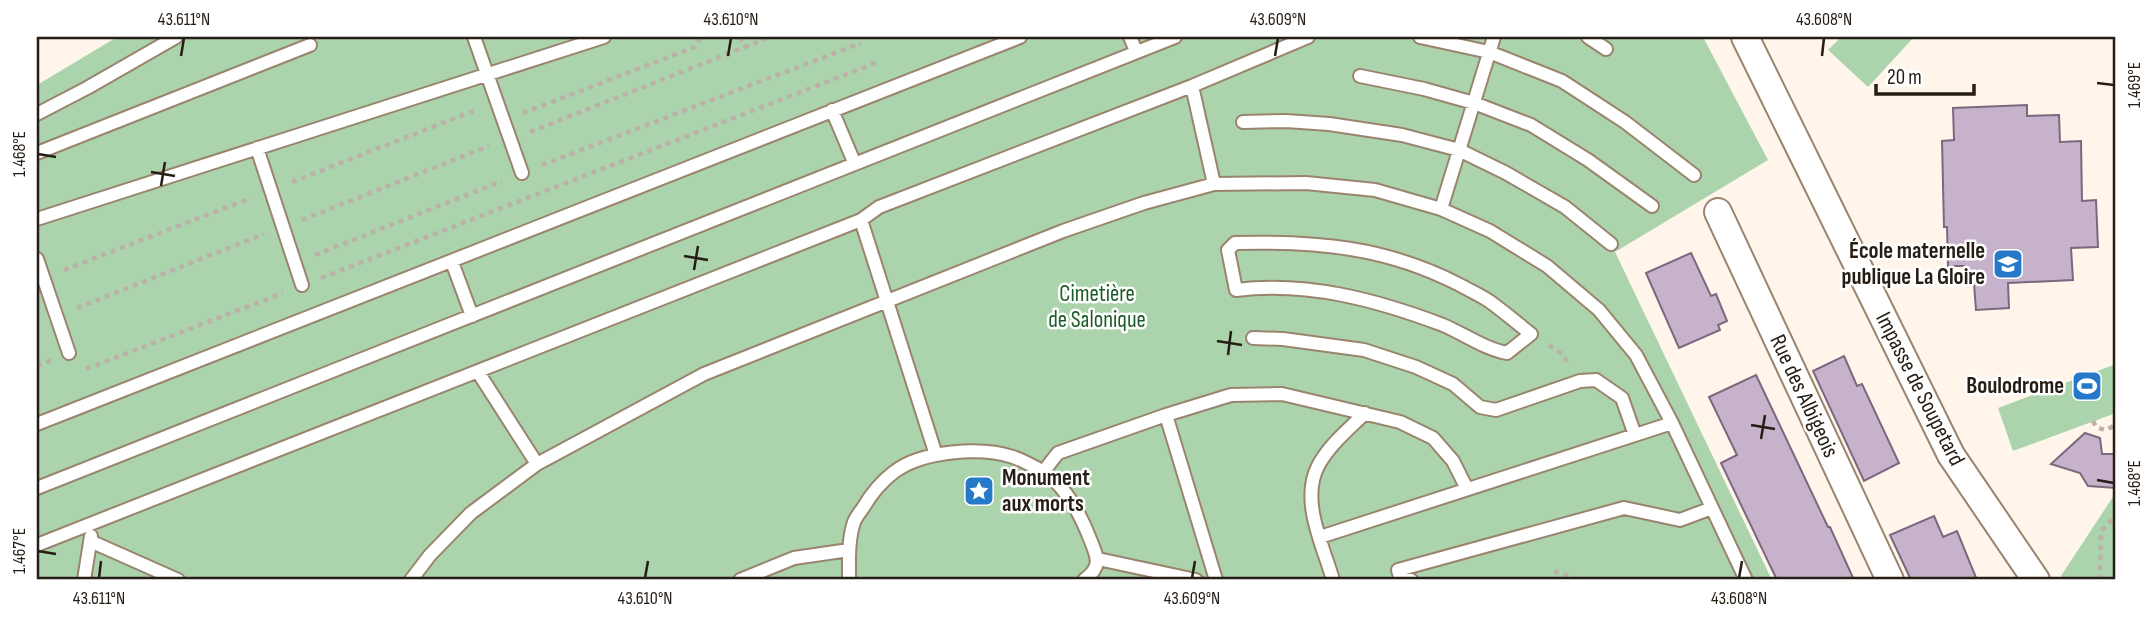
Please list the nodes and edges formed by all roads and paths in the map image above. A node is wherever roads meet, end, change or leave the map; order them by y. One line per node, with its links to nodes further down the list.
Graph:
1 (176, 37): 27 (lane)
2 (474, 37): 22 (lane)
3 (604, 37): 22 (lane)
4 (701, 37): 28 (path)
5 (740, 37): 17 (path)
6 (770, 37): 17 (path)
7 (1020, 37): 26 (lane)
8 (1130, 37): 19 (lane)
9 (1175, 37): 19 (lane)
10 (1308, 37): 24 (lane)
11 (1420, 37): 20 (lane)
12 (1494, 37): 20 (lane)
13 (1588, 37): 18 (lane)
14 (1757, 42): 93 (street, Impasse de Soupetard)
15 (861, 43): 35 (path)
16 (310, 45): 33 (lane)
17 (744, 47): 30 (path)
18 (1606, 49)
19 (1136, 51): 34 (lane)
20 (1489, 52): 25 (lane); 36 (lane)
21 (878, 62): 38 (path)
22 (487, 74): 28 (lane); 31 (lane)
23 (1360, 76): 25 (lane)
24 (1192, 86): 37 (lane); 43 (lane)
25 (1474, 103): 32 (lane); 39 (lane)
26 (832, 110): 34 (lane); 47 (lane)
27 (37, 114)
28 (503, 120): 30 (lane)
29 (1242, 122): 32 (lane)
30 (510, 139): 35 (lane); 44 (path)
31 (257, 148): 42 (lane); 44 (lane)
32 (1459, 150): 40 (lane); 45 (lane)
33 (37, 153)
34 (854, 162): 52 (lane)
35 (522, 173): 38 (path); 48 (path)
36 (1693, 174)
37 (1214, 184): 40 (lane); 50 (lane)
38 (531, 196): 49 (path)
39 (1652, 206)
40 (1441, 209): 62 (lane)
41 (1718, 212): 92 (street, Rue des Albigeois)
42 (37, 219)
43 (861, 220): 50 (lane); 57 (lane)
44 (283, 227): 48 (lane); 51 (path)
45 (1611, 244)
46 (37, 259): 51 (lane)
47 (452, 261): 52 (lane); 63 (lane)
48 (295, 263): 49 (lane)
49 (302, 285): 55 (path)
50 (886, 300): 66 (lane); 67 (lane)
51 (57, 316): 55 (lane)
52 (472, 316): 69 (lane)
53 (1531, 334): 53 (lane); 58 (path)
54 (1253, 338): 58 (lane)
55 (69, 354): 56 (path)
56 (37, 366)
57 (478, 372): 67 (lane); 73 (lane)
58 (1580, 381): 65 (lane)
59 (1365, 413): 60 (lane); 70 (lane); 74 (lane)
60 (1166, 415): 68 (lane); 87 (lane)
61 (2093, 421): 64 (path)
62 (1672, 423): 65 (lane); 71 (lane)
63 (37, 424)
64 (2116, 425)
65 (1635, 435): 70 (lane)
66 (936, 455): 68 (lane); 77 (lane)
67 (537, 464): 82 (lane)
68 (1043, 472): 78 (lane)
69 (37, 488)
70 (1467, 489): 74 (lane)
71 (1712, 508): 89 (lane); 91 (lane)
72 (2116, 516): 94 (path)
73 (93, 523): 75 (lane); 76 (lane)
74 (1320, 537): 88 (lane)
75 (90, 541): 80 (lane); 81 (lane)
76 (37, 545)
77 (849, 550): 83 (lane); 84 (lane)
78 (1098, 559): 85 (lane); 86 (lane)
79 (1554, 571): 90 (path)
80 (83, 580)
81 (178, 580)
82 (411, 580)
83 (743, 580)
84 (849, 580)
85 (1084, 580)
86 (1196, 580)
87 (1216, 580)
88 (1334, 580)
89 (1411, 580)
90 (1581, 580)
91 (1746, 580)
92 (1890, 580)
93 (2036, 580)
94 (2100, 580)

